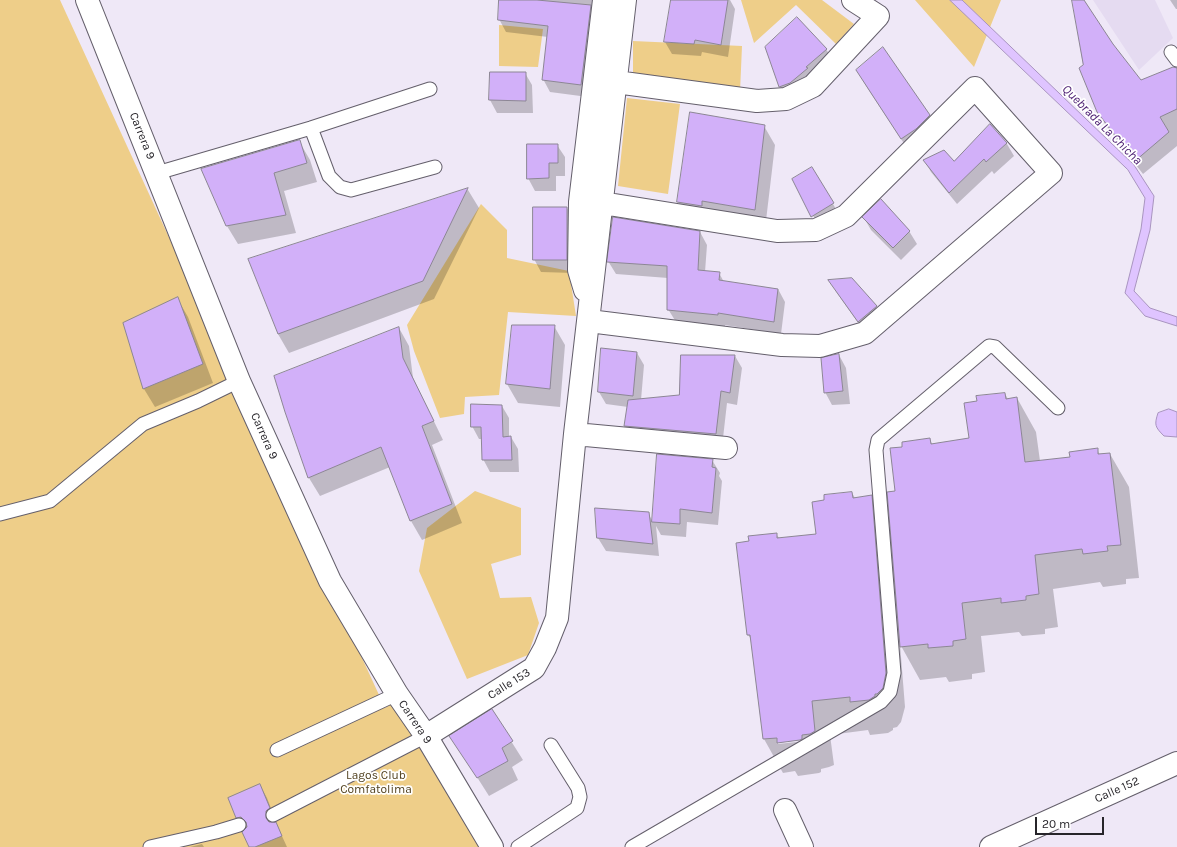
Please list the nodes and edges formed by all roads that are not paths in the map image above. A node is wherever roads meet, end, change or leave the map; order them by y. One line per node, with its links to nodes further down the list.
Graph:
1 (87, 0): 9 (street, Carrera 9)
2 (604, 0): 10 (street)
3 (626, 0): 5 (street, Calle 153)
4 (853, 0): 5 (street)
5 (616, 82): 11 (street, Calle 153)
6 (430, 89): 7 (lane)
7 (311, 128): 8 (lane); 9 (lane)
8 (435, 167)
9 (157, 173): 13 (street, Carrera 9)
10 (580, 202): 11 (street); 12 (street)
11 (602, 203): 12 (street, Calle 153); 12 (street)
12 (589, 313): 15 (street, Calle 153)
13 (239, 381): 17 (lane); 18 (street, Carrera 9)
14 (1058, 408): 29 (lane)
15 (575, 434): 16 (street); 19 (street, Calle 153)
16 (726, 448)
17 (0, 514)
18 (397, 694): 19 (street, Carrera 9); 21 (lane)
19 (426, 736): 24 (lane, Calle 153); 27 (street, Carrera 9)
20 (551, 745): 28 (lane)
21 (277, 750)
22 (1177, 763): 31 (street, Calle 152)
23 (785, 810): 30 (street)
24 (273, 815)
25 (239, 825): 26 (lane)
26 (150, 847)
27 (492, 847)
28 (518, 847)
29 (632, 847)
30 (802, 847)
31 (991, 847)

